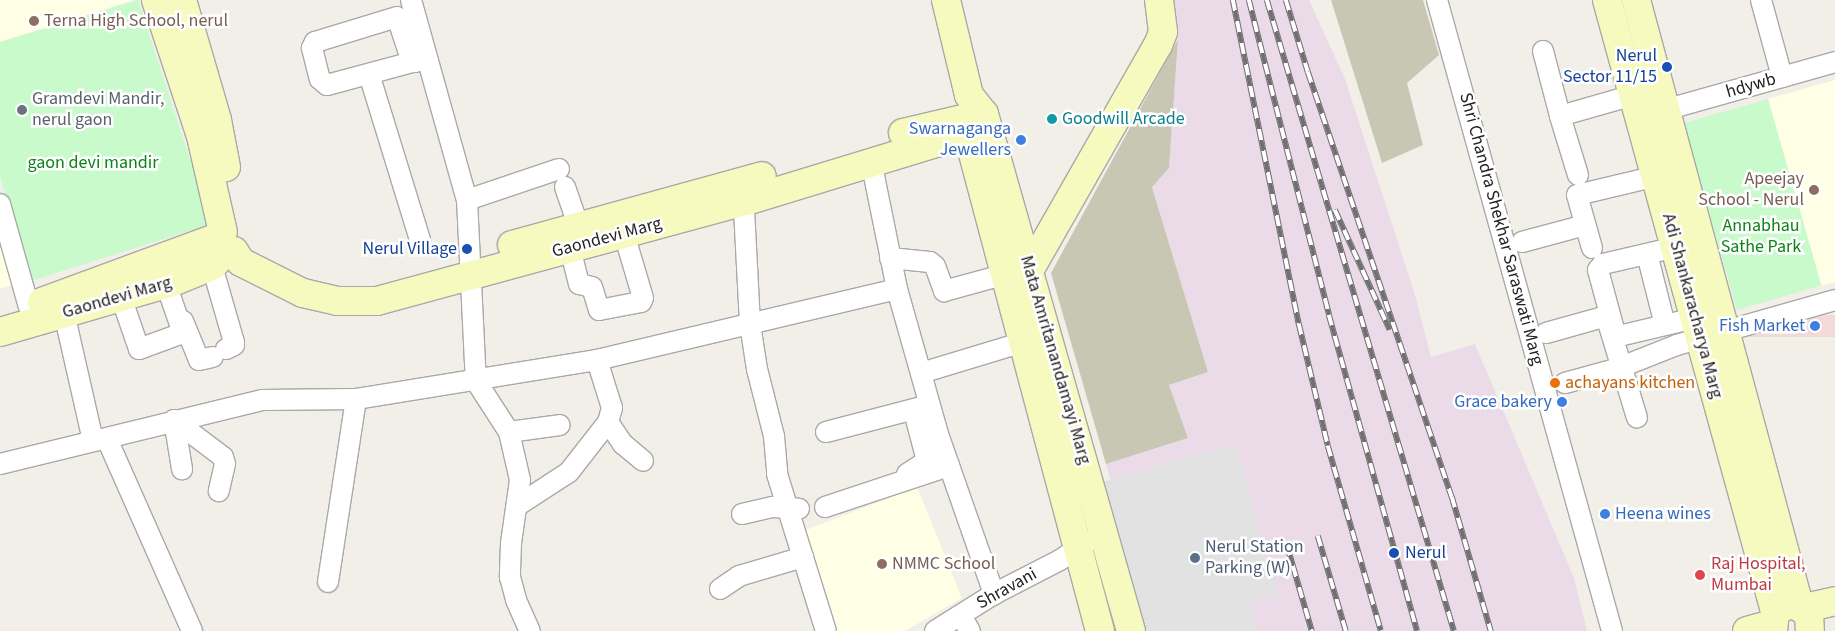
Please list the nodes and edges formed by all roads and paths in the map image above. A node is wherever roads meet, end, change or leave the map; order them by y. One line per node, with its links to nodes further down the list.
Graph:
1 (156, 0): 30 (main road)
2 (182, 0): 30 (main road)
3 (412, 0): 11 (street)
4 (946, 0): 18 (main road, Mata Amritanandamayi Marg)
5 (1159, 0): 36 (main road)
6 (1438, 0): 90 (street, Shri Chandra Shekhar Saraswati Marg)
7 (1607, 0): 15 (main road, Adi Shankaracharya Marg)
8 (1636, 0): 16 (main road, Adi Shankaracharya Marg)
9 (1761, 0): 14 (street)
10 (1542, 51): 17 (street)
11 (420, 60): 13 (street); 13 (street); 23 (street)
12 (1835, 62): 14 (street, hdywb)
13 (370, 74): 28 (street)
14 (1782, 77): 16 (street, hdywb)
15 (1636, 106): 16 (street, hdywb); 17 (street, hdywb); 20 (main road, Adi Shankaracharya Marg)
16 (1666, 110): 46 (main road, Adi Shankaracharya Marg)
17 (1560, 116): 22 (street)
18 (975, 119): 19 (main road, Gaondevi Marg); 21 (main road, Gaondevi Marg); 36 (main road, Mata Amritanandamayi Marg)
19 (871, 161): 21 (main road, Gaondevi Marg); 34 (street)
20 (1656, 176): 22 (street); 31 (main road, Adi Shankaracharya Marg)
21 (743, 192): 26 (main road, Gaondevi Marg); 27 (main road, Gaondevi Marg); 44 (street)
22 (1578, 195): 25 (street)
23 (467, 200): 27 (street); 35 (street)
24 (0, 204): 41 (street)
25 (1585, 225): 29 (street); 32 (street)
26 (624, 234): 27 (main road, Gaondevi Marg); 27 (street)
27 (574, 236): 35 (main road, Gaondevi Marg)
28 (420, 240)
29 (1522, 242)
30 (227, 245): 35 (main road, Gaondevi Marg); 37 (main road, Gaondevi Marg); 37 (street); 41 (main road, Gaondevi Marg)
31 (1676, 247): 33 (street); 46 (main road, Adi Shankaracharya Marg)
32 (1592, 248)
33 (1647, 254): 45 (street); 45 (street)
34 (894, 258): 36 (street); 38 (street); 52 (street)
35 (471, 266): 53 (street)
36 (1018, 271): 49 (main road, Mata Amritanandamayi Marg); 75 (main road, Mata Amritanandamayi Marg)
37 (168, 284): 39 (main road, Gaondevi Marg); 39 (street)
38 (897, 289): 44 (street); 52 (street)
39 (121, 297): 42 (main road, Gaondevi Marg)
40 (1835, 300): 46 (street)
41 (29, 307): 43 (main road, Gaondevi Marg)
42 (64, 313): 47 (main road, Gaondevi Marg); 64 (street)
43 (0, 315)
44 (750, 324): 50 (street); 73 (street)
45 (1665, 325): 46 (street)
46 (1707, 328): 51 (street); 82 (main road, Adi Shankaracharya Marg)
47 (0, 332)
48 (1546, 333): 51 (street)
49 (1024, 342): 52 (street); 76 (main road, Mata Amritanandamayi Marg)
50 (597, 360): 53 (street); 60 (street)
51 (1620, 364): 54 (street); 57 (street)
52 (924, 372): 56 (street)
53 (476, 381): 55 (street); 62 (street)
54 (1565, 383)
55 (356, 399): 59 (street); 78 (street)
56 (930, 405): 63 (street); 67 (street)
57 (1637, 418)
58 (916, 419): 69 (street)
59 (174, 420): 64 (street); 68 (street); 70 (street)
60 (608, 422): 65 (street); 71 (street)
61 (560, 425): 62 (street)
62 (509, 432): 71 (street)
63 (826, 432)
64 (100, 440): 66 (street); 84 (street)
65 (643, 461)
66 (0, 464)
67 (949, 466): 69 (street); 80 (street)
68 (182, 469)
69 (926, 469): 72 (street)
70 (219, 491)
71 (517, 506): 85 (street)
72 (825, 507)
73 (795, 509): 74 (street); 77 (street)
74 (742, 514)
75 (1103, 532): 76 (street, Shravani); 89 (main road, Mata Amritanandamayi Marg)
76 (1078, 545): 80 (street, Shravani); 88 (main road, Mata Amritanandamayi Marg)
77 (803, 557): 79 (street); 86 (street)
78 (328, 582)
79 (720, 589)
80 (994, 594): 83 (street, Shravani)
81 (1835, 600): 82 (main road)
82 (1792, 621)
83 (966, 623): 87 (street, Shravani)
84 (192, 631)
85 (530, 631)
86 (826, 631)
87 (935, 631)
88 (1100, 631)
89 (1131, 631)
90 (1612, 631)

